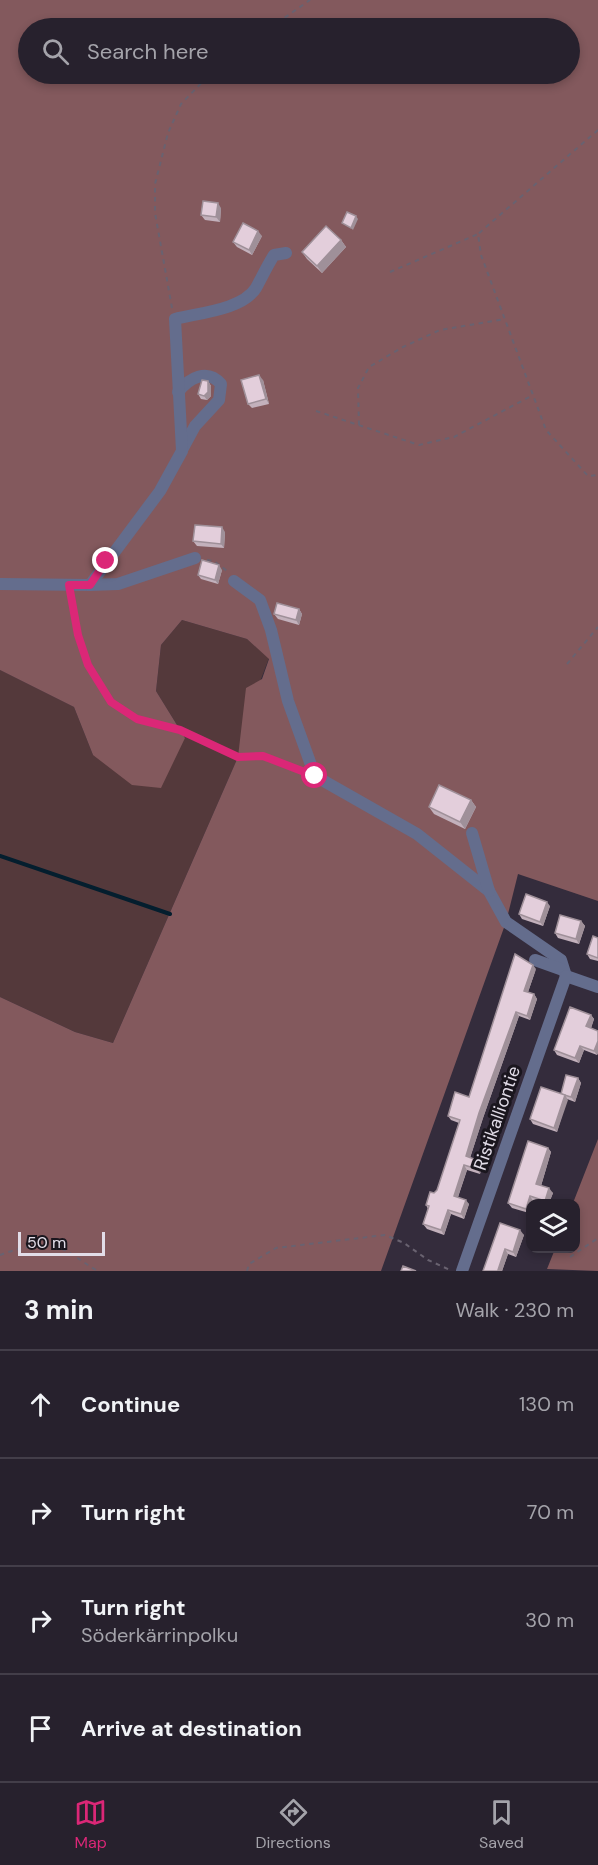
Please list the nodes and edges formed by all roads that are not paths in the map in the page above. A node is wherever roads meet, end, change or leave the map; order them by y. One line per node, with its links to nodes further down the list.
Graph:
1 (286, 253): 2 (street)
2 (178, 392): 3 (street); 3 (street)
3 (182, 451): 7 (street)
4 (195, 558): 7 (street)
5 (234, 581): 9 (street)
6 (0, 584): 7 (street)
7 (90, 585)
8 (472, 833): 9 (street)
9 (489, 891): 11 (street)
10 (535, 960): 11 (street)
11 (564, 973): 12 (street); 13 (street, Ristikalliontie)
12 (598, 987)
13 (462, 1271)

